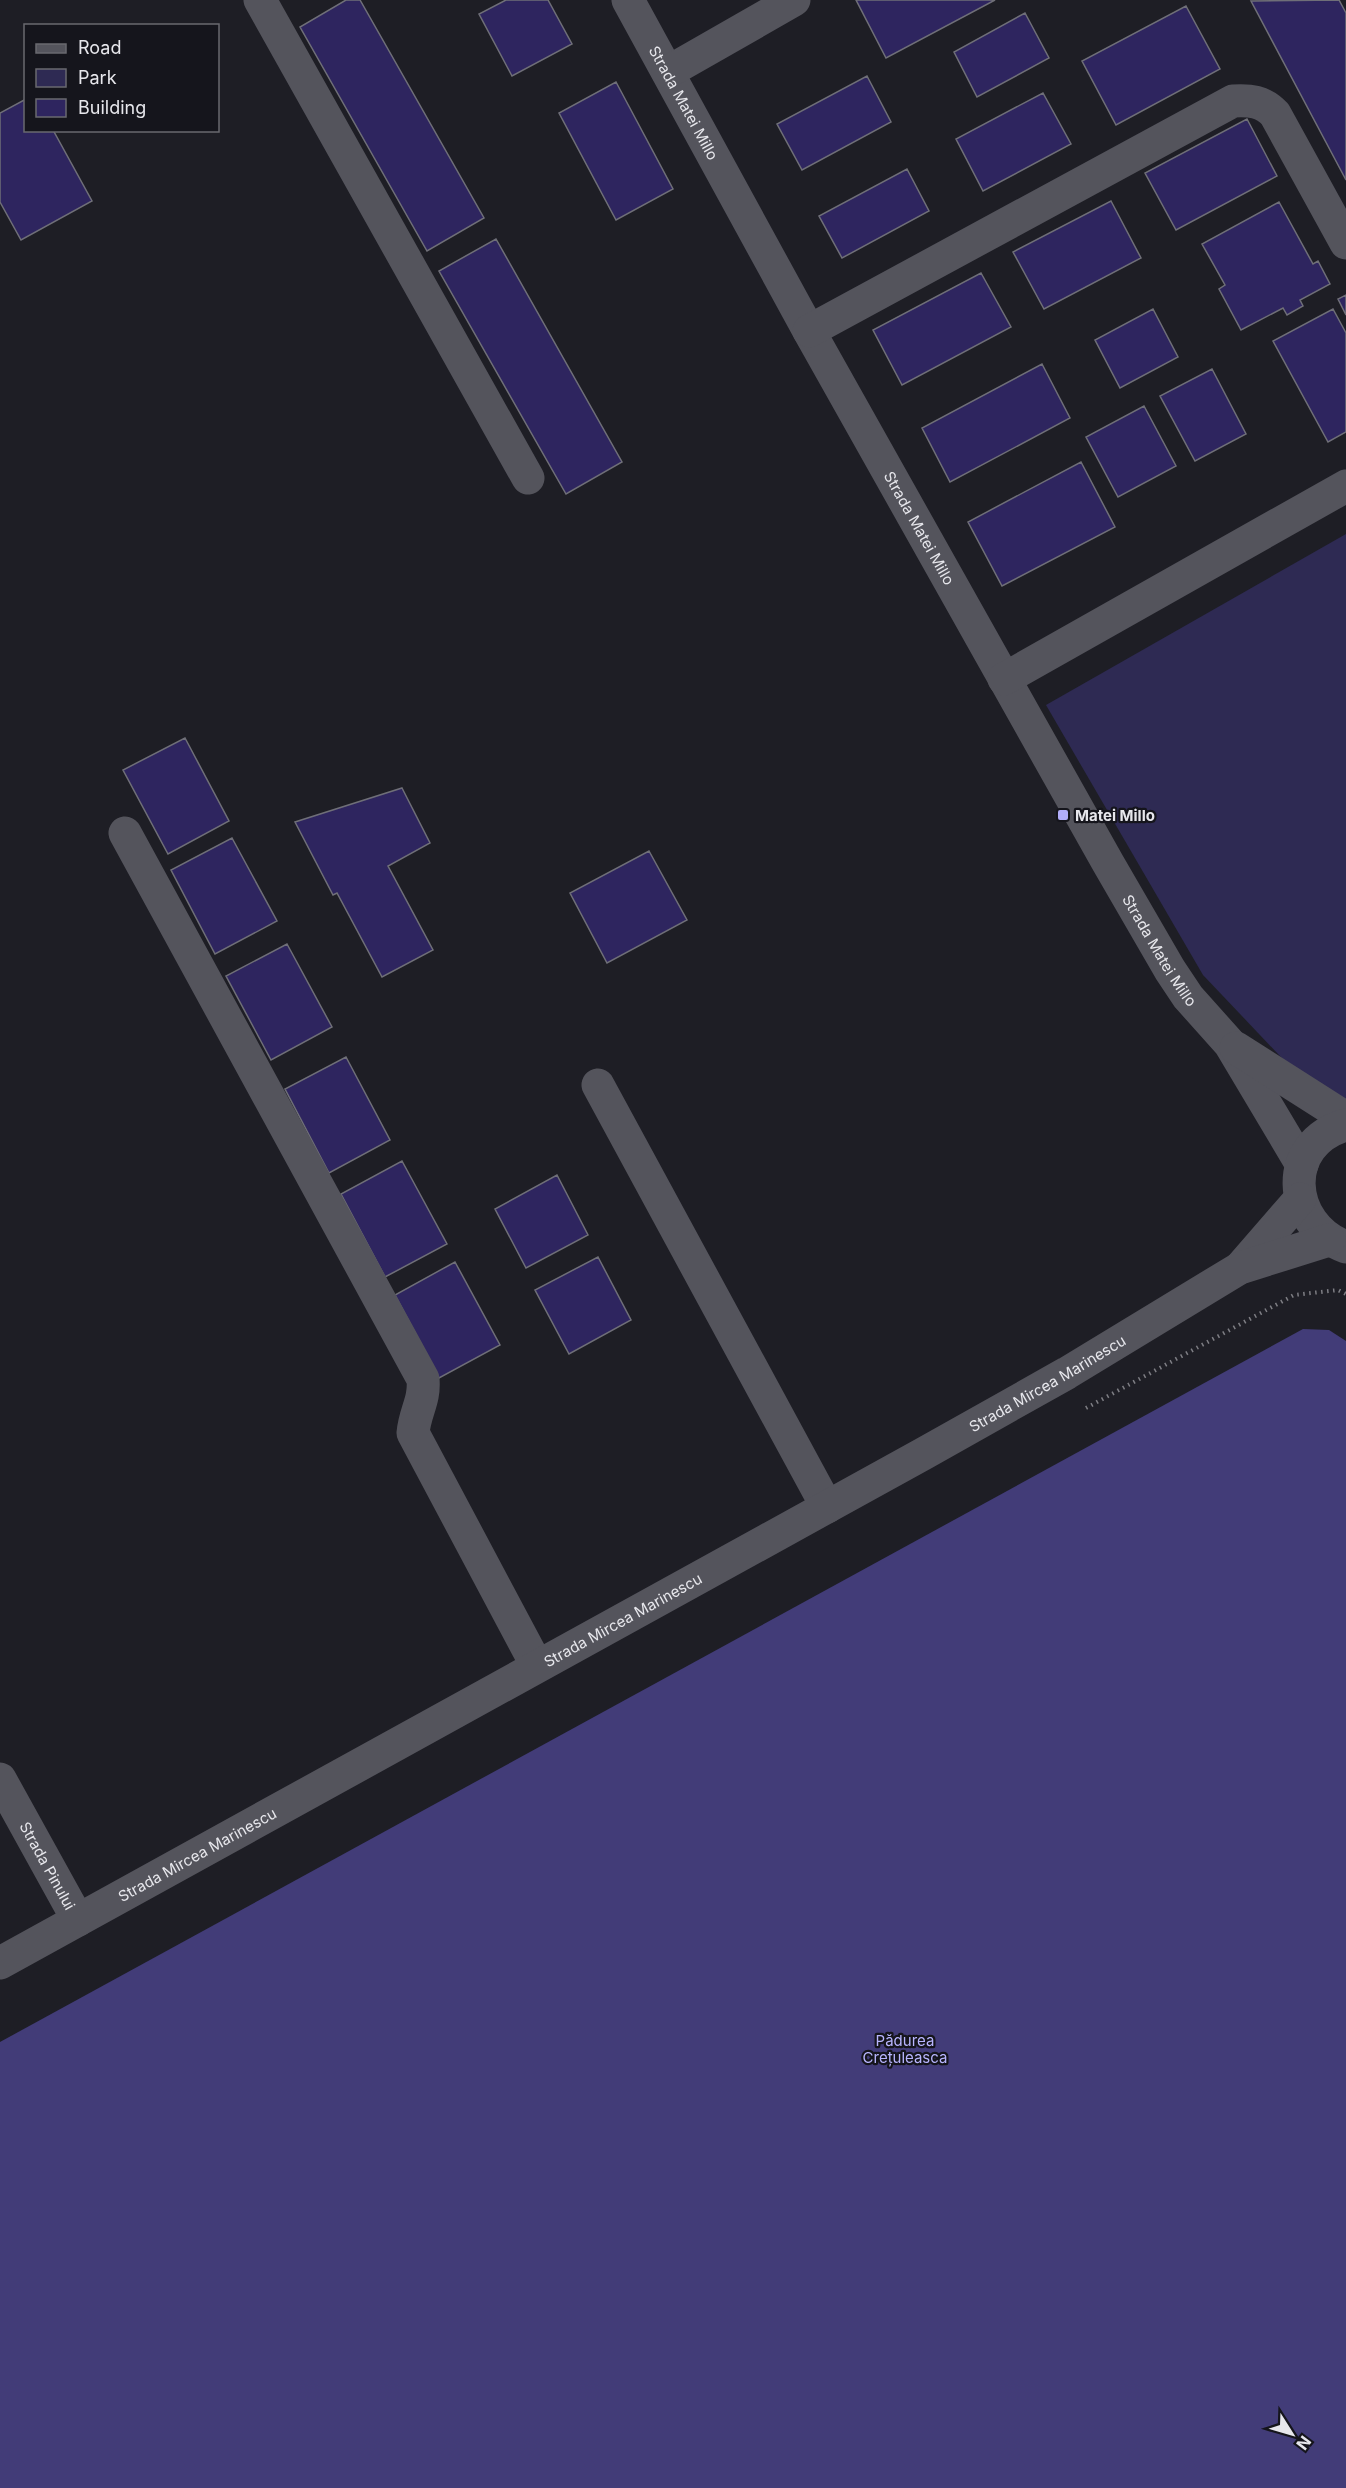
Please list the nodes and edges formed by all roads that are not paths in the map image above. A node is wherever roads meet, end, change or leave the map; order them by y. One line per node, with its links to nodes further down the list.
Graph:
1 (260, 0): 7 (street)
2 (628, 0): 4 (street, Strada Matei Millo)
3 (794, 0): 4 (street)
4 (668, 72): 6 (street, Strada Matei Millo)
5 (1346, 243): 6 (street)
6 (809, 331): 9 (street, Strada Matei Millo)
7 (528, 478)
8 (1346, 486): 9 (street)
9 (1004, 679): 11 (street, Strada Matei Millo)
10 (125, 833): 20 (street)
11 (1230, 1044): 13 (street, Strada Matei Millo); 15 (street, Strada Matei Millo)
12 (598, 1085): 19 (street)
13 (1346, 1118)
14 (1346, 1125): 15 (street)
15 (1302, 1165): 16 (street)
16 (1300, 1199): 17 (street); 18 (street, Strada Mircea Marinescu)
17 (1338, 1243): 18 (street, Strada Mircea Marinescu)
18 (1239, 1268): 19 (street, Strada Mircea Marinescu)
19 (827, 1507): 20 (street, Strada Mircea Marinescu)
20 (537, 1666): 22 (street, Strada Mircea Marinescu)
21 (0, 1779): 22 (street, Strada Pinului)
22 (78, 1920): 23 (street, Strada Mircea Marinescu)
23 (0, 1963)

